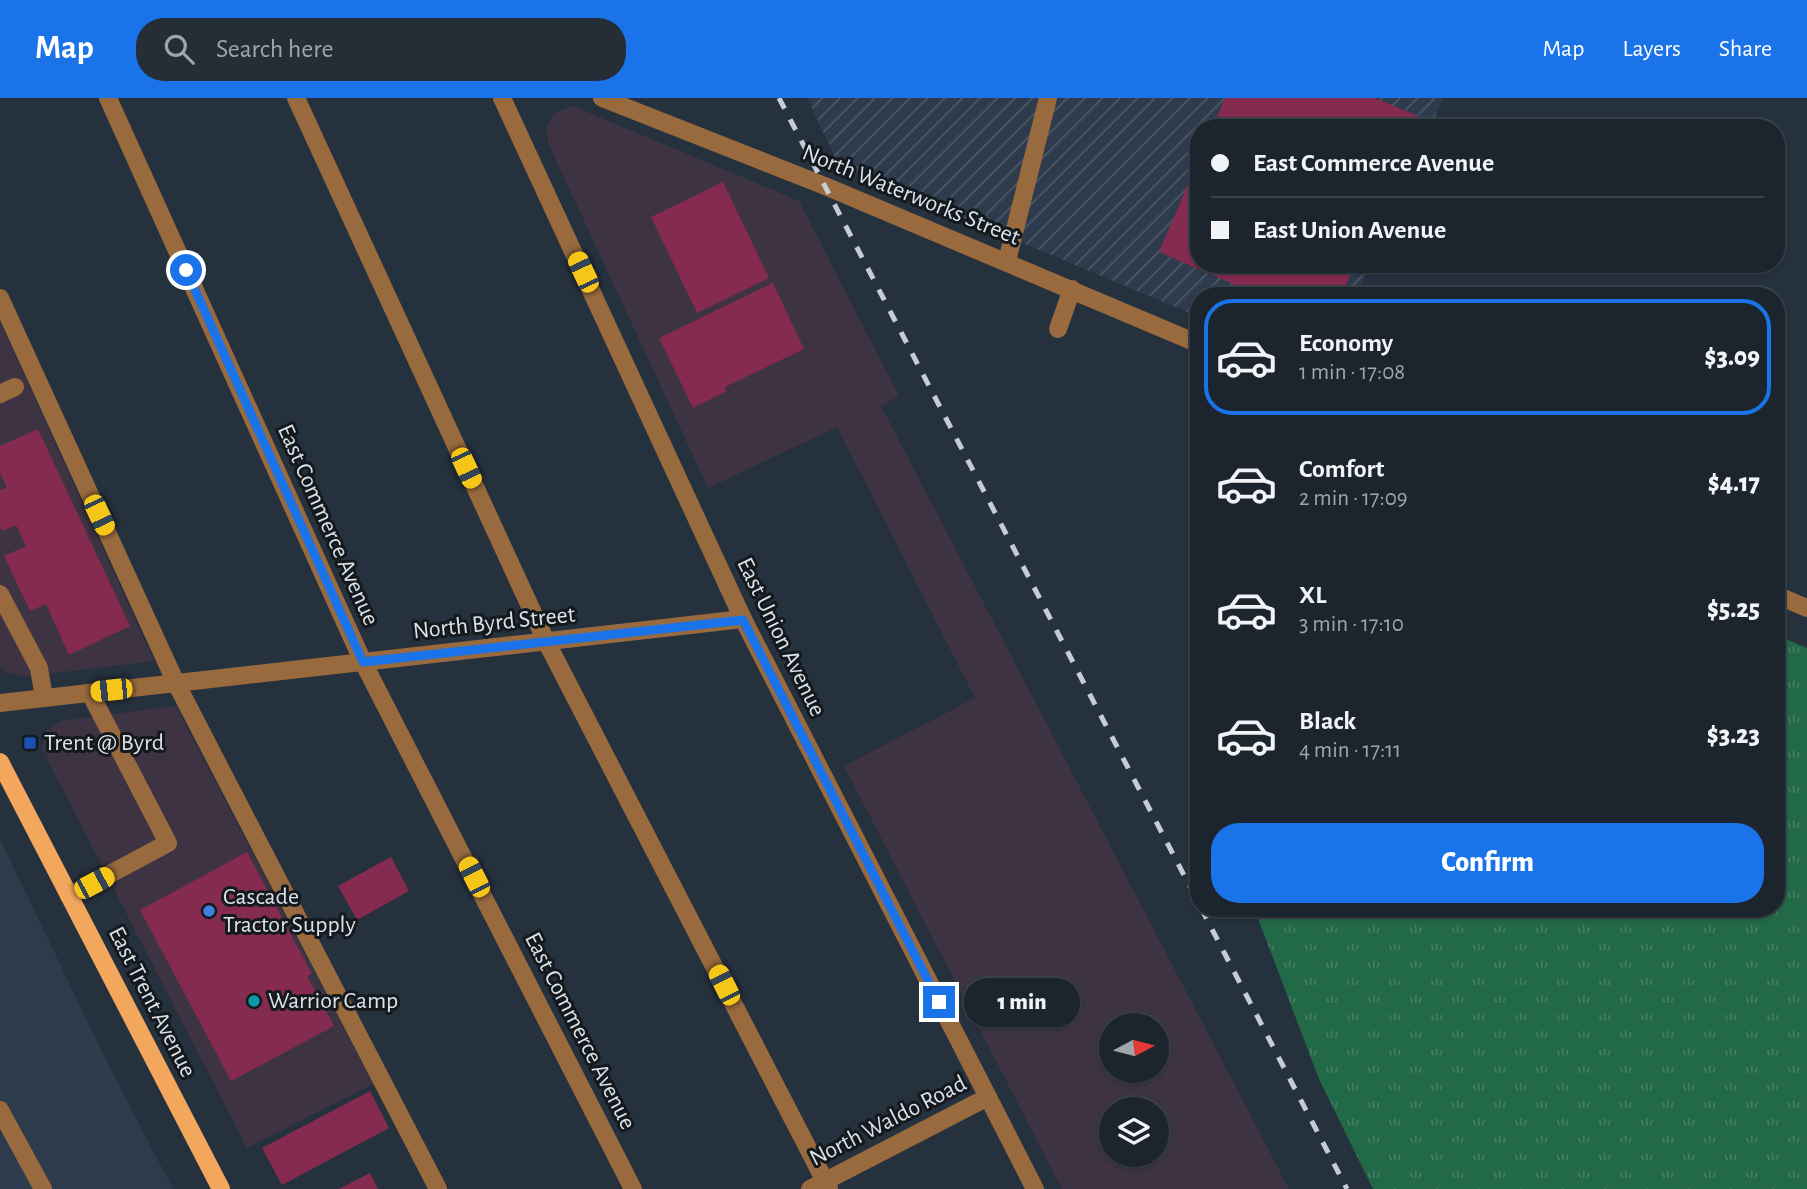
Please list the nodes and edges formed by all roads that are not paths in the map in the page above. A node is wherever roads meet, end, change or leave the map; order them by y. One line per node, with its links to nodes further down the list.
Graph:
1 (108, 98): 16 (street, East Commerce Avenue)
2 (296, 98): 15 (street)
3 (502, 98): 14 (street, East Union Avenue)
4 (602, 98): 6 (street, North Waterworks Street)
5 (1047, 98): 6 (street)
6 (1007, 261): 7 (street, North Waterworks Street)
7 (1072, 289): 9 (street); 10 (street, North Waterworks Street)
8 (0, 298): 17 (street)
9 (1058, 330)
10 (1190, 340)
11 (0, 594): 19 (street)
12 (1785, 599): 13 (street)
13 (1807, 608)
14 (743, 620): 15 (street, North Byrd Street); 23 (street, East Union Avenue)
15 (546, 641): 16 (street, North Byrd Street); 25 (street)
16 (363, 662): 17 (street, North Byrd Street); 29 (street, East Commerce Avenue)
17 (176, 683): 18 (street, North Byrd Street); 28 (street)
18 (90, 693): 19 (street, North Byrd Street); 22 (street)
19 (44, 698): 20 (street, North Byrd Street)
20 (0, 703)
21 (0, 762): 22 (main road, East Trent Avenue)
22 (69, 896): 27 (main road, East Trent Avenue)
23 (988, 1097): 25 (street, North Waldo Road); 30 (street, East Union Avenue)
24 (0, 1110): 26 (street)
25 (822, 1186)
26 (43, 1189)
27 (221, 1189)
28 (438, 1189)
29 (633, 1189)
30 (1035, 1189)

